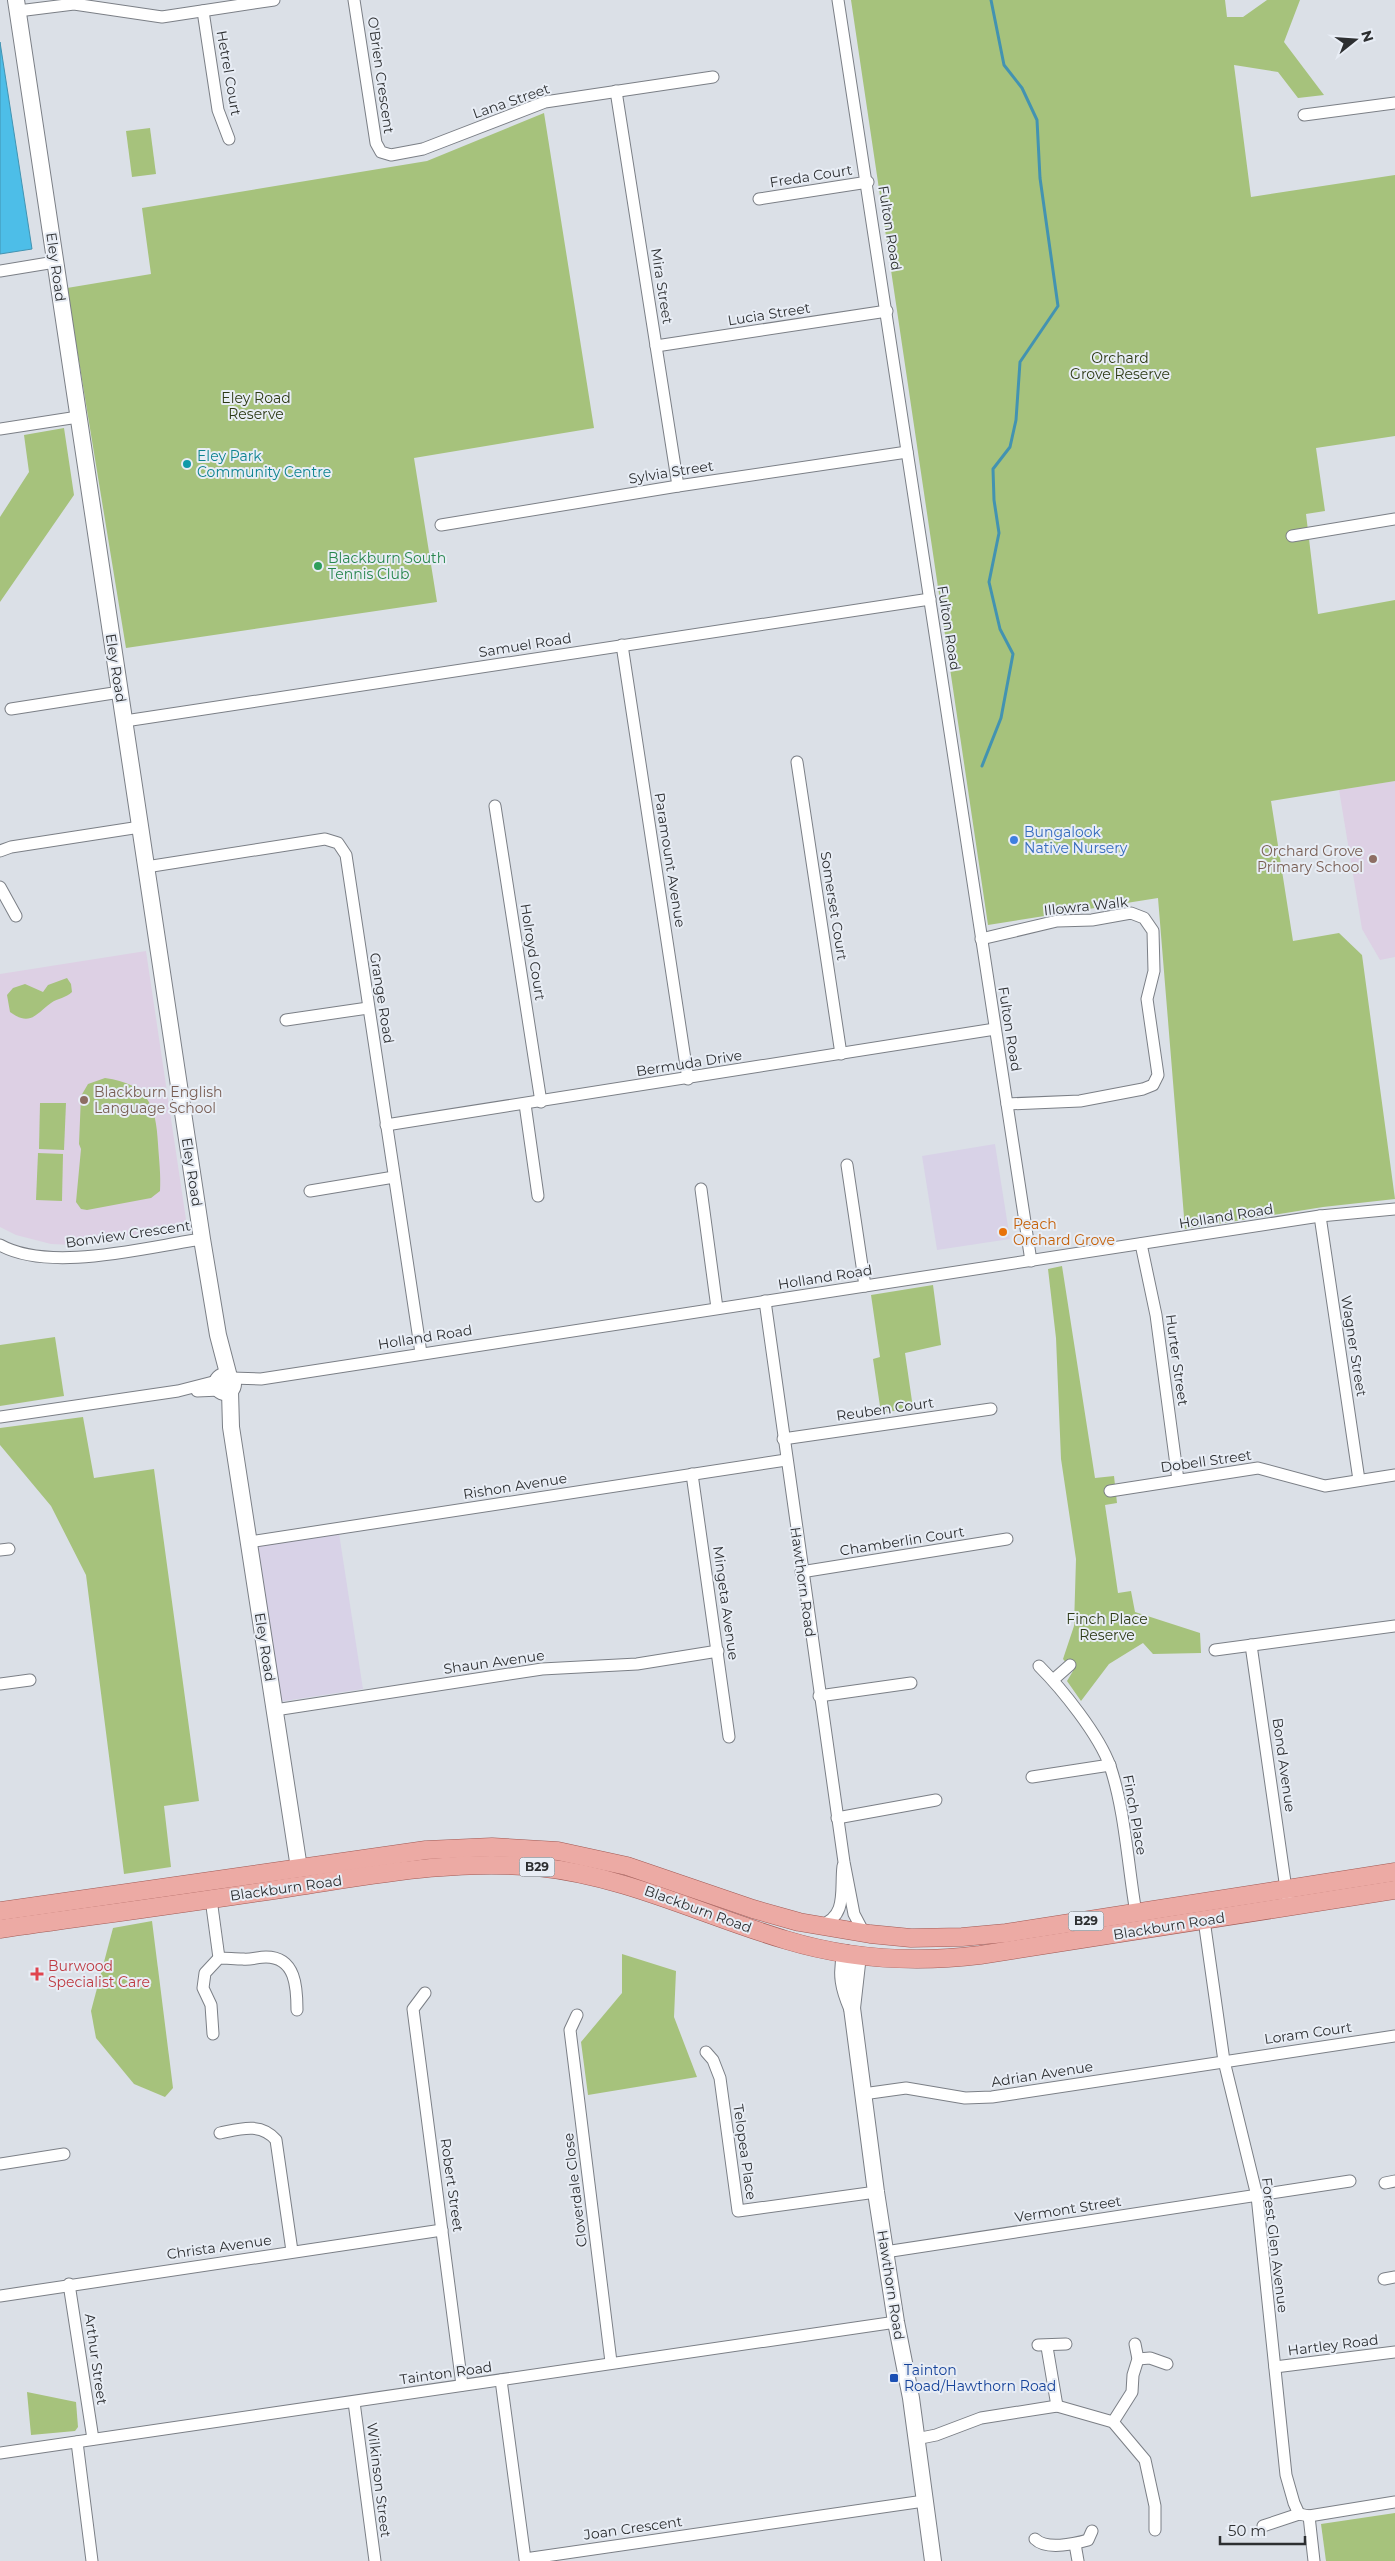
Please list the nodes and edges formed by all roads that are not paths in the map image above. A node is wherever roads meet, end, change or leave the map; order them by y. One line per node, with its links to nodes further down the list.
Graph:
1 (274, 0): 5 (street)
2 (354, 0): 11 (street, O'Brien Crescent)
3 (838, 0): 12 (street, Fulton Road)
4 (17, 6): 5 (street); 14 (main road, Eley Road)
5 (203, 11): 10 (street, Hetrel Court)
6 (713, 76): 7 (street, Lana Street)
7 (616, 91): 11 (street, Lana Street); 17 (street, Mira Street)
8 (1395, 104): 9 (street)
9 (1304, 115)
10 (228, 138)
11 (382, 152)
12 (868, 182): 13 (street, Freda Court); 16 (street, Fulton Road)
13 (759, 199)
14 (55, 262): 15 (street); 18 (main road, Eley Road)
15 (0, 271)
16 (887, 311): 17 (street, Lucia Street); 20 (street, Fulton Road)
17 (656, 346): 21 (street, Mira Street)
18 (78, 417): 19 (street); 27 (main road, Eley Road)
19 (0, 429)
20 (907, 452): 21 (street, Sylvia Street); 25 (street, Fulton Road)
21 (678, 486): 23 (street, Sylvia Street)
22 (1395, 519): 24 (street)
23 (441, 525)
24 (1292, 536)
25 (930, 599): 26 (street, Samuel Road); 37 (street, Fulton Road)
26 (622, 646): 29 (street, Samuel Road); 42 (street, Paramount Avenue)
27 (120, 692): 28 (street); 29 (main road, Eley Road)
28 (11, 709)
29 (125, 722): 32 (main road, Eley Road)
30 (797, 762): 41 (street, Somerset Court)
31 (495, 806): 43 (street, Holroyd Court)
32 (140, 827): 33 (street); 34 (main road, Eley Road)
33 (0, 851)
34 (146, 867): 38 (street, Grange Road); 54 (main road, Eley Road)
35 (0, 887): 36 (street)
36 (16, 916)
37 (981, 939): 40 (street, Fulton Road); 45 (street, Illowra Walk)
38 (368, 1008): 39 (street); 46 (street, Grange Road)
39 (286, 1020)
40 (995, 1029): 41 (street, Bermuda Drive); 45 (street, Fulton Road)
41 (841, 1054): 42 (street, Bermuda Drive)
42 (688, 1079): 43 (street, Bermuda Drive)
43 (541, 1102): 44 (street, Bermuda Drive)
44 (525, 1104): 46 (street, Bermuda Drive); 51 (street)
45 (1007, 1104): 57 (street, Fulton Road)
46 (386, 1125): 48 (street, Grange Road)
47 (847, 1165): 58 (street)
48 (394, 1177): 50 (street); 61 (street, Grange Road)
49 (700, 1189): 60 (street)
50 (310, 1191)
51 (538, 1196)
52 (1395, 1209): 53 (street, Holland Road)
53 (1320, 1216): 55 (street, Holland Road); 70 (street, Wagner Street)
54 (202, 1239): 56 (street, Bonview Crescent); 62 (main road, Eley Road)
55 (1141, 1244): 57 (street, Holland Road); 69 (street, Hurter Street)
56 (0, 1245)
57 (1031, 1261): 58 (street, Holland Road)
58 (865, 1286): 59 (street, Holland Road)
59 (765, 1301): 60 (street, Holland Road); 65 (street, Hawthorn Road)
60 (717, 1308): 61 (street, Holland Road)
61 (421, 1353): 62 (street, Holland Road)
62 (225, 1385): 64 (street, Holland Road); 73 (main road, Eley Road)
63 (992, 1409): 65 (street, Reuben Court)
64 (0, 1417)
65 (783, 1439): 66 (street, Hawthorn Road)
66 (786, 1460): 67 (street, Rishon Avenue); 74 (street, Hawthorn Road)
67 (692, 1474): 73 (street, Rishon Avenue); 78 (street, Mingeta Avenue)
68 (1395, 1475): 70 (street, Dobell Street)
69 (1178, 1480): 70 (street, Dobell Street); 71 (street, Dobell Street)
70 (1360, 1480)
71 (1110, 1491)
72 (1007, 1539): 74 (street, Chamberlin Court)
73 (249, 1542): 86 (main road, Eley Road)
74 (801, 1572): 85 (street, Hawthorn Road)
75 (1395, 1626): 76 (street)
76 (1251, 1645): 77 (street); 98 (street, Bond Avenue)
77 (1215, 1650)
78 (718, 1651): 86 (street, Shaun Avenue); 87 (street, Mingeta Avenue)
79 (1070, 1665): 82 (street)
80 (1039, 1666): 82 (street, Finch Place)
81 (30, 1680): 84 (street)
82 (1053, 1680): 88 (street, Finch Place)
83 (911, 1683): 85 (street)
84 (0, 1684)
85 (819, 1696): 91 (street, Hawthorn Road)
86 (275, 1710): 93 (main road, Eley Road)
87 (729, 1737)
88 (1110, 1765): 89 (street); 101 (street, Finch Place)
89 (1032, 1777)
90 (936, 1800): 91 (street)
91 (837, 1818): 92 (street, Hawthorn Road)
92 (844, 1862): 103 (street, Hawthorn Road); 105 (street, Hawthorn Road)
93 (299, 1868): 95 (main road); 97 (main road, Blackburn Road / B29); 100 (main road, Blackburn Road / B29)
94 (1395, 1872): 98 (main road, Blackburn Road / B29)
95 (302, 1886): 99 (main road, Blackburn Road / B29); 106 (main road, Blackburn Road / B29)
96 (1395, 1890): 98 (main road, Blackburn Road / B29)
97 (720, 1898): 103 (main road, Blackburn Road / B29); 106 (main road)
98 (1288, 1898): 101 (main road, Blackburn Road / B29); 102 (main road, Blackburn Road / B29)
99 (211, 1899): 104 (main road, Blackburn Road / B29); 107 (street)
100 (0, 1911)
101 (1136, 1913): 105 (main road, Blackburn Road / B29)
102 (1204, 1920): 106 (main road, Blackburn Road / B29); 114 (street, Forest Glen Avenue)
103 (816, 1926): 105 (main road, Blackburn Road / B29)
104 (0, 1929)
105 (867, 1933): 106 (main road)
106 (852, 1952): 115 (main road, Hawthorn Road)
107 (219, 1958): 109 (street); 111 (street)
108 (425, 1992): 122 (street, Robert Street)
109 (297, 2010)
110 (577, 2015): 132 (street, Cloverdale Close)
111 (213, 2034)
112 (1395, 2036): 114 (street, Loram Court)
113 (706, 2052): 120 (street, Telopea Place)
114 (1224, 2061): 115 (street, Adrian Avenue); 121 (street, Forest Glen Avenue)
115 (863, 2094): 120 (main road, Hawthorn Road)
116 (220, 2133): 123 (street)
117 (64, 2154): 118 (street)
118 (0, 2164)
119 (1350, 2180): 121 (street, Vermont Street)
120 (876, 2192): 124 (main road, Hawthorn Road)
121 (1257, 2196): 124 (street, Vermont Street); 134 (street, Forest Glen Avenue)
122 (442, 2230): 123 (street, Christa Avenue); 136 (street, Robert Street)
123 (292, 2251): 125 (street, Christa Avenue)
124 (885, 2252): 127 (main road, Hawthorn Road)
125 (69, 2284): 126 (street, Christa Avenue); 140 (street, Arthur Street)
126 (0, 2296)
127 (896, 2322): 132 (street, Tainton Road); 141 (main road, Hawthorn Road)
128 (1066, 2344): 138 (street)
129 (1135, 2344): 131 (street)
130 (1395, 2352): 134 (street, Hartley Road)
131 (1138, 2359): 133 (street); 139 (street)
132 (611, 2362): 135 (street, Tainton Road)
133 (1167, 2364)
134 (1275, 2367): 146 (street, Forest Glen Avenue)
135 (501, 2380): 136 (street, Tainton Road); 144 (street, Joan Crescent)
136 (462, 2385): 137 (street, Tainton Road)
137 (354, 2402): 140 (street, Tainton Road); 152 (street, Wilkinson Street)
138 (1056, 2406): 139 (street); 141 (street)
139 (1113, 2422): 148 (street)
140 (93, 2439): 142 (street, Tainton Road)
141 (916, 2439): 144 (main road, Hawthorn Road)
142 (77, 2442): 143 (street, Tainton Road); 153 (street)
143 (0, 2452)
144 (924, 2501): 155 (main road, Hawthorn Road)
145 (1395, 2502): 146 (street)
146 (1304, 2515): 147 (street); 157 (street, Forest Glen Avenue)
147 (1263, 2526)
148 (1155, 2530)
149 (1092, 2531): 151 (street)
150 (1035, 2539): 151 (street)
151 (1075, 2544): 156 (street)
152 (375, 2560): 154 (street)
153 (92, 2561)
154 (362, 2561)
155 (933, 2561)
156 (1078, 2561)
157 (1314, 2561)

